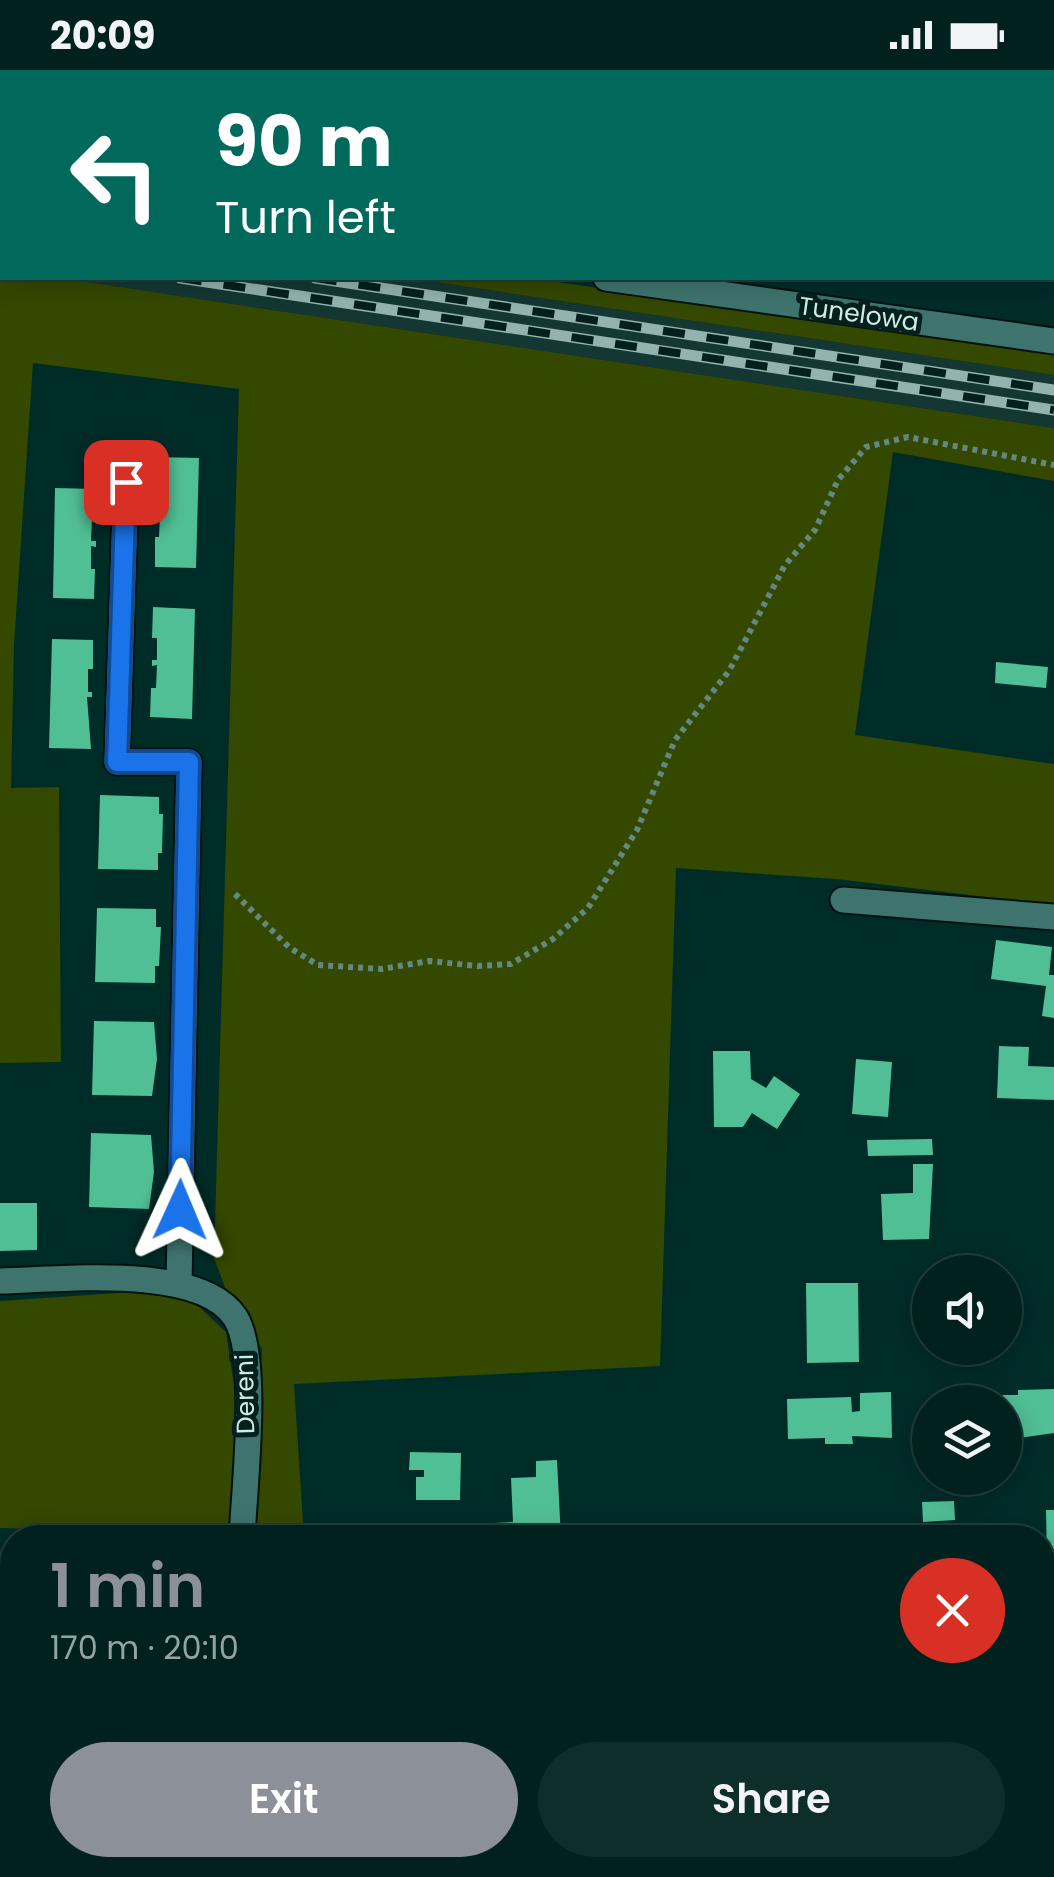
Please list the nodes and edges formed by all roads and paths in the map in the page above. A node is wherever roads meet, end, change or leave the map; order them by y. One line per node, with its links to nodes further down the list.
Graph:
1 (620, 280): 2 (street, Tunelowa)
2 (1054, 341)
3 (1054, 465): 5 (path)
4 (126, 482): 9 (street)
5 (235, 894)
6 (843, 900): 7 (street)
7 (1054, 917)
8 (0, 1281): 9 (street, Dereni)
9 (179, 1285): 10 (street, Dereni)
10 (243, 1525)

